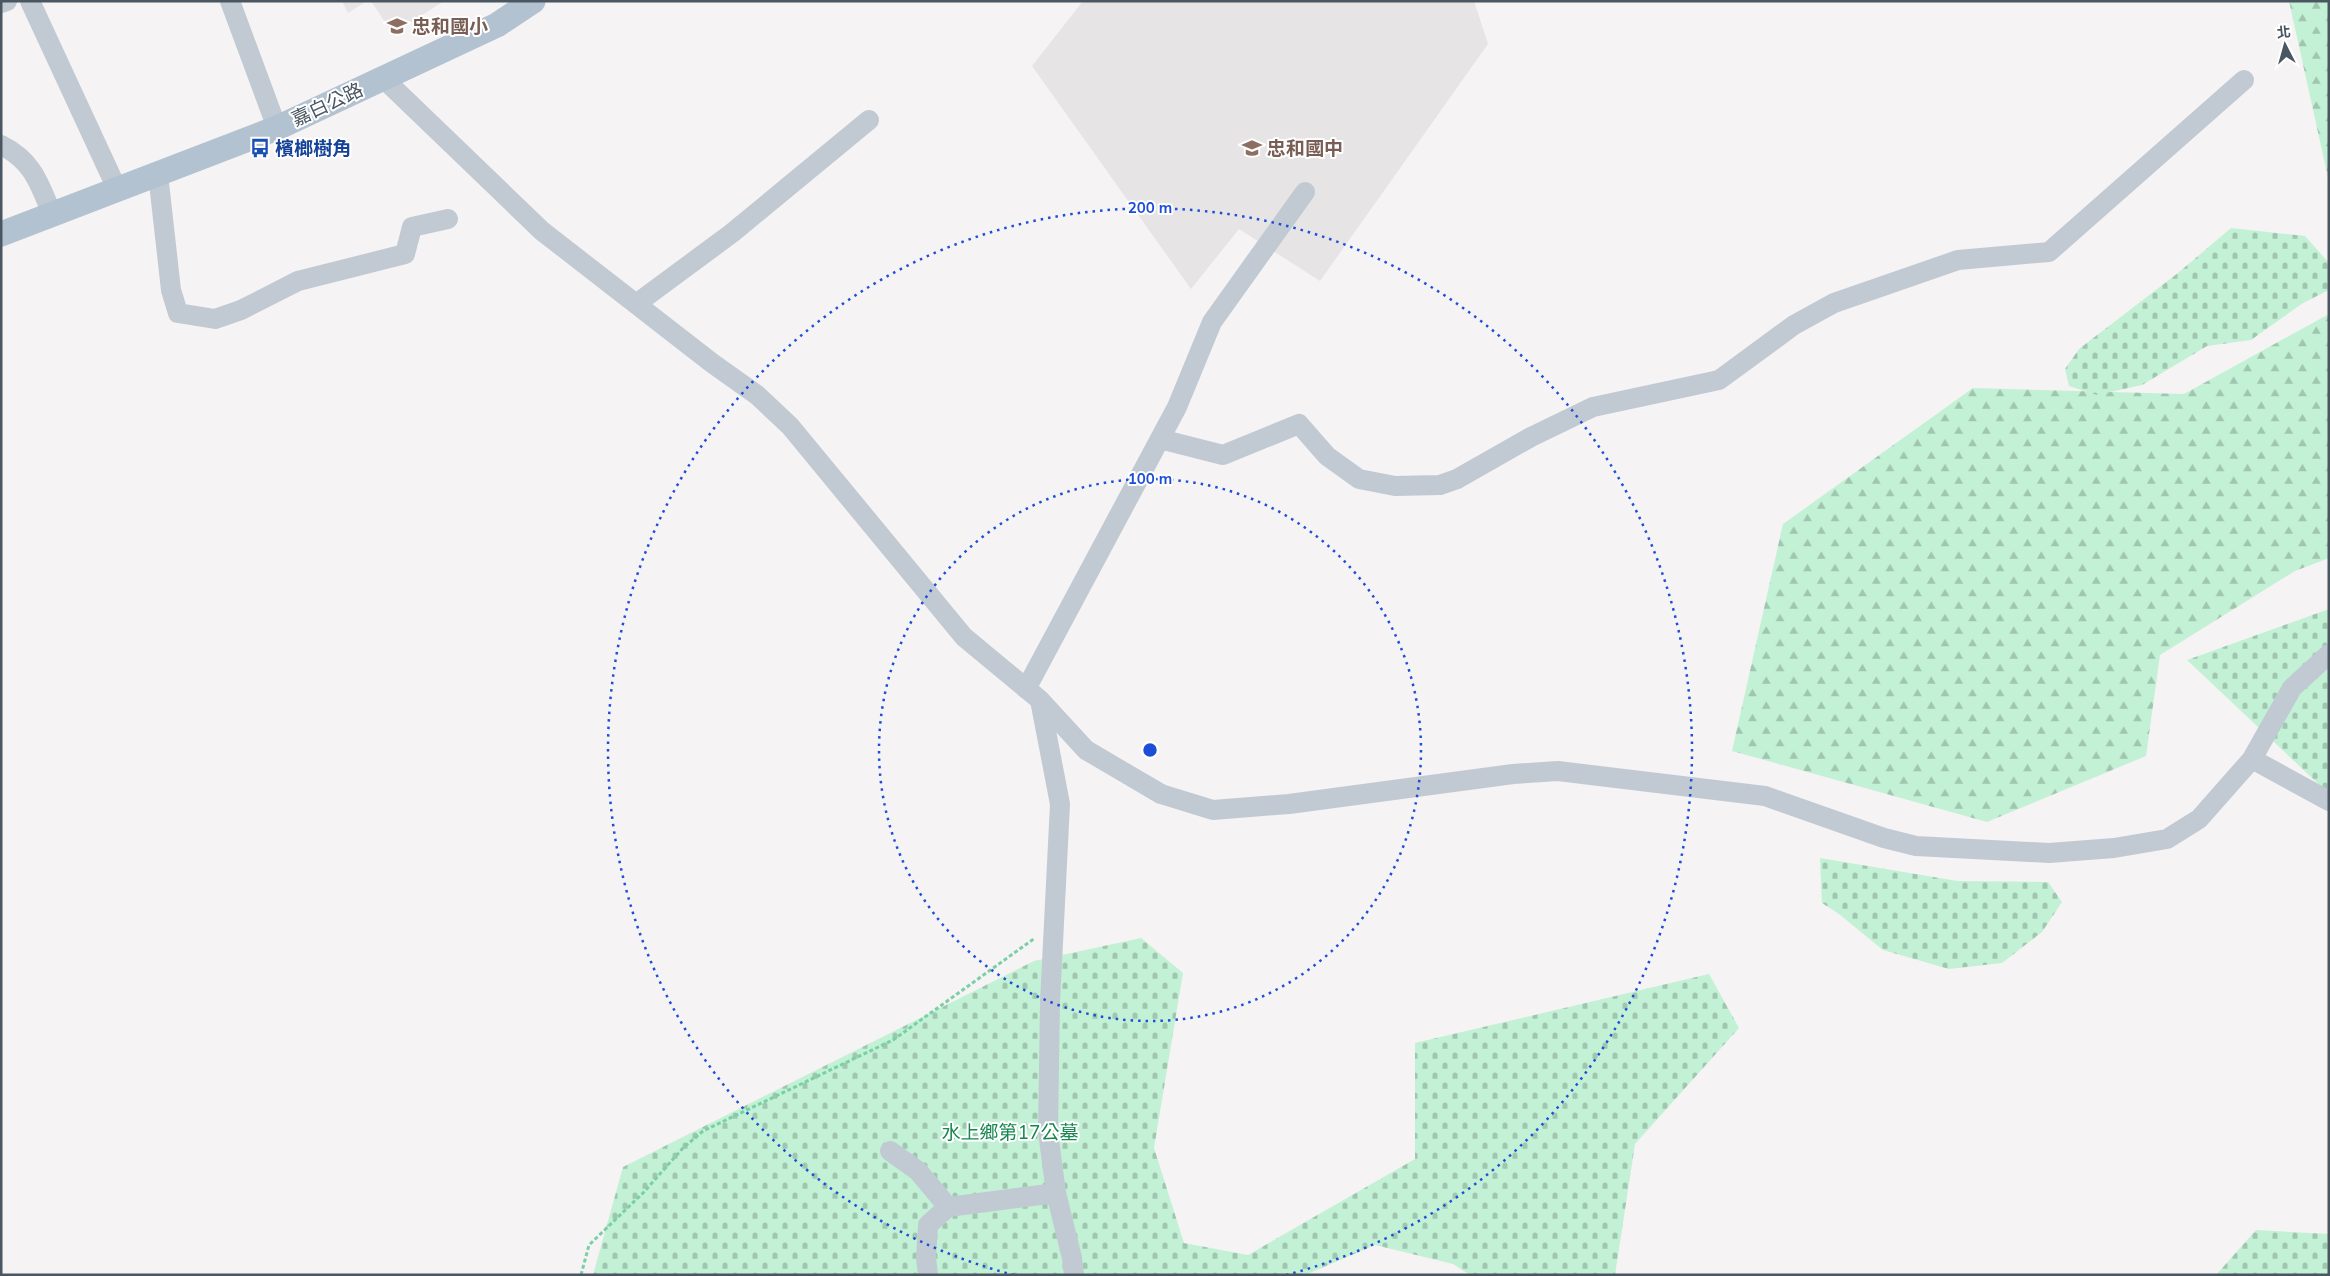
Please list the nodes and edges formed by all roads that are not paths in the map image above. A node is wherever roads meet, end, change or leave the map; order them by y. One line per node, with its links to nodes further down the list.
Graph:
1 (7, 1): 5 (street)
2 (30, 1): 12 (street)
3 (230, 1): 9 (street)
4 (533, 1): 6 (main road, 嘉白公路)
5 (1, 3)
6 (383, 78): 9 (main road, 嘉白公路); 17 (street)
7 (2244, 80): 18 (street)
8 (869, 120): 17 (street)
9 (278, 128): 11 (main road, 嘉白公路)
10 (1, 145): 14 (street)
11 (158, 174): 12 (main road, 嘉白公路); 15 (street)
12 (117, 189): 14 (main road, 嘉白公路)
13 (1305, 192): 18 (street)
14 (52, 214): 16 (main road, 嘉白公路)
15 (448, 220)
16 (1, 234)
17 (636, 304): 20 (street)
18 (1160, 439): 20 (street)
19 (2329, 654): 21 (street)
20 (1033, 694): 21 (street); 24 (street)
21 (2252, 759): 22 (street)
22 (2329, 801)
23 (890, 1151): 25 (street)
24 (1056, 1193): 25 (street); 27 (street)
25 (948, 1207): 26 (street)
26 (928, 1275)
27 (1074, 1275)

